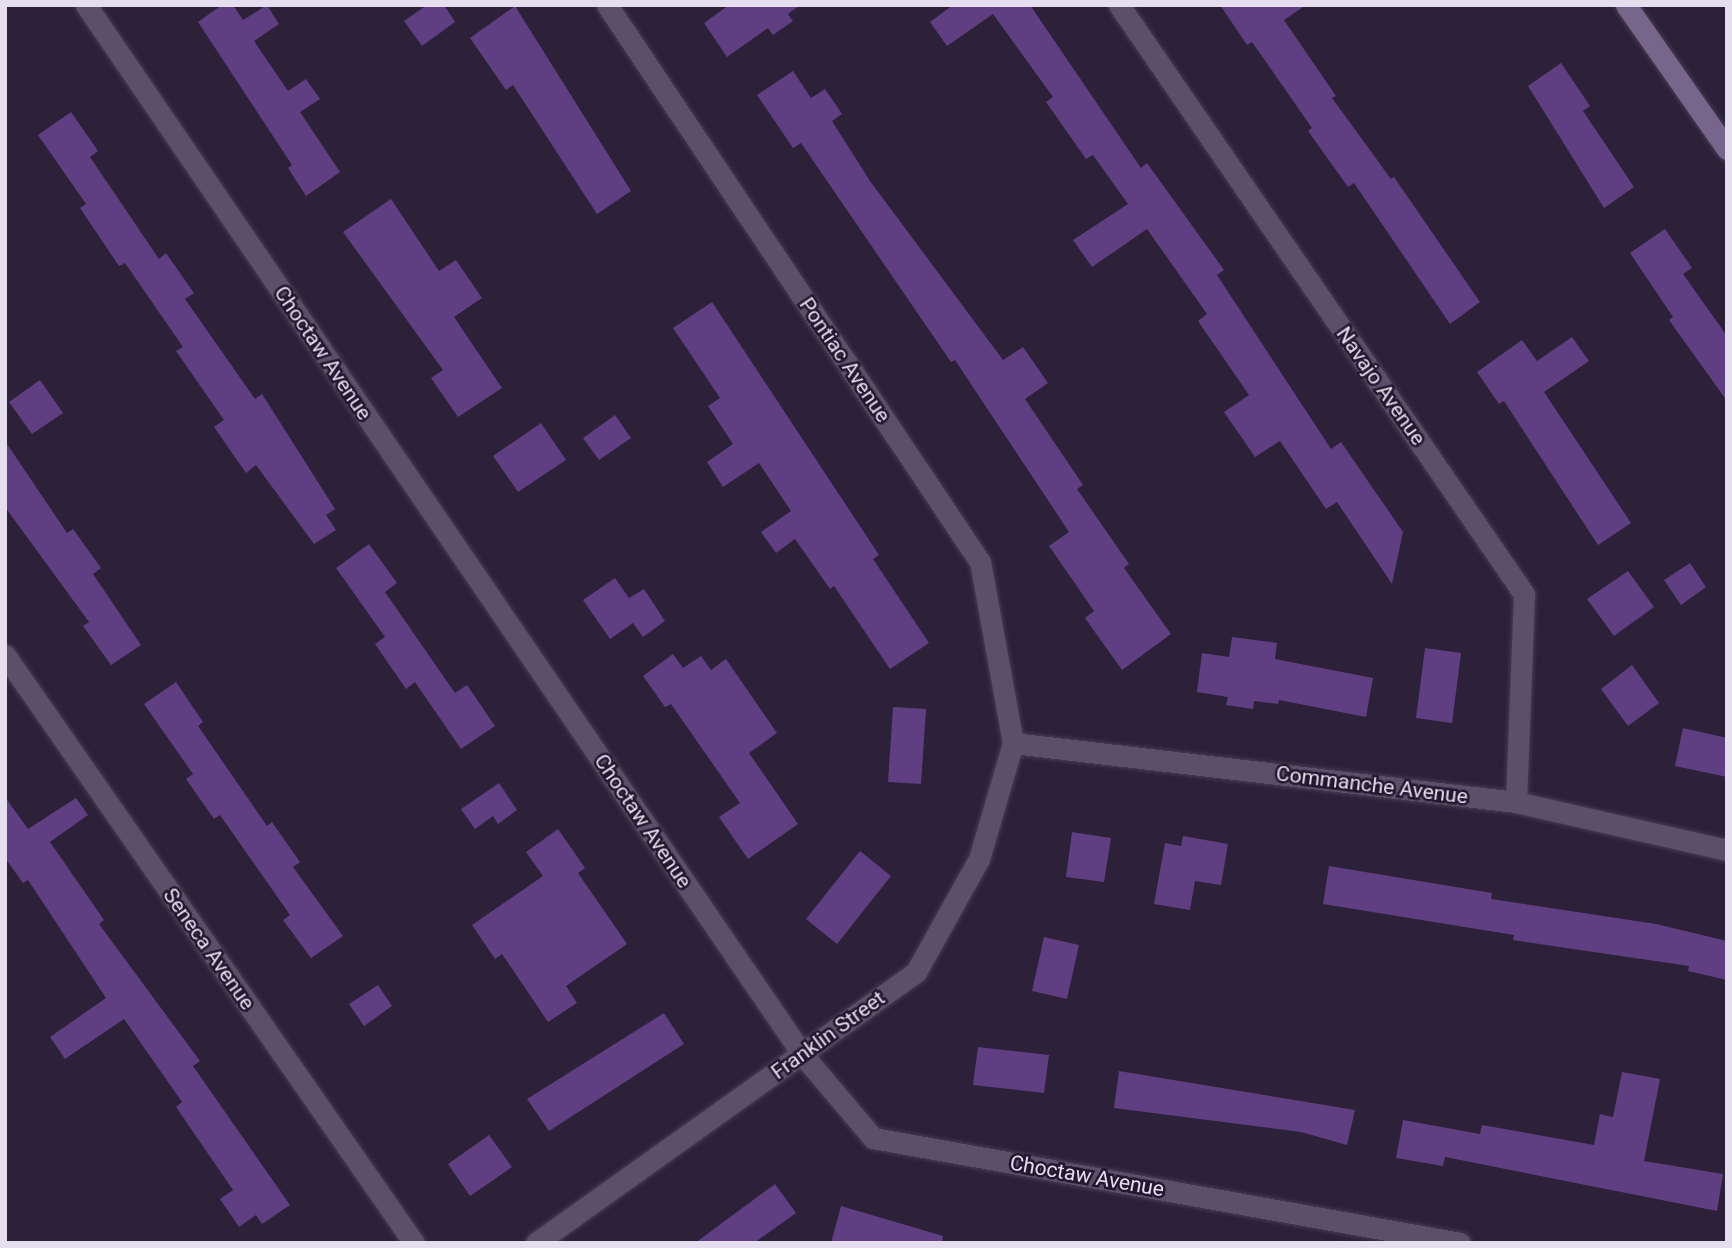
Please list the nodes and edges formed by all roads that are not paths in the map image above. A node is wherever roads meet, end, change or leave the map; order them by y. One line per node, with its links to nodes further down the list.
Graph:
1 (86, 5): 10 (street, Choctaw Avenue)
2 (607, 5): 7 (street, Pontiac Avenue)
3 (1119, 5): 8 (street, Navajo Avenue)
4 (1626, 5): 5 (street)
5 (1727, 149)
6 (5, 655): 11 (street, Seneca Avenue)
7 (1013, 743): 8 (street, Commanche Avenue); 10 (street, Franklin Street)
8 (1516, 802): 9 (street, Commanche Avenue)
9 (1727, 850)
10 (802, 1054): 12 (street, Franklin Street); 13 (street, Choctaw Avenue)
11 (414, 1243)
12 (536, 1243)
13 (1460, 1243)

